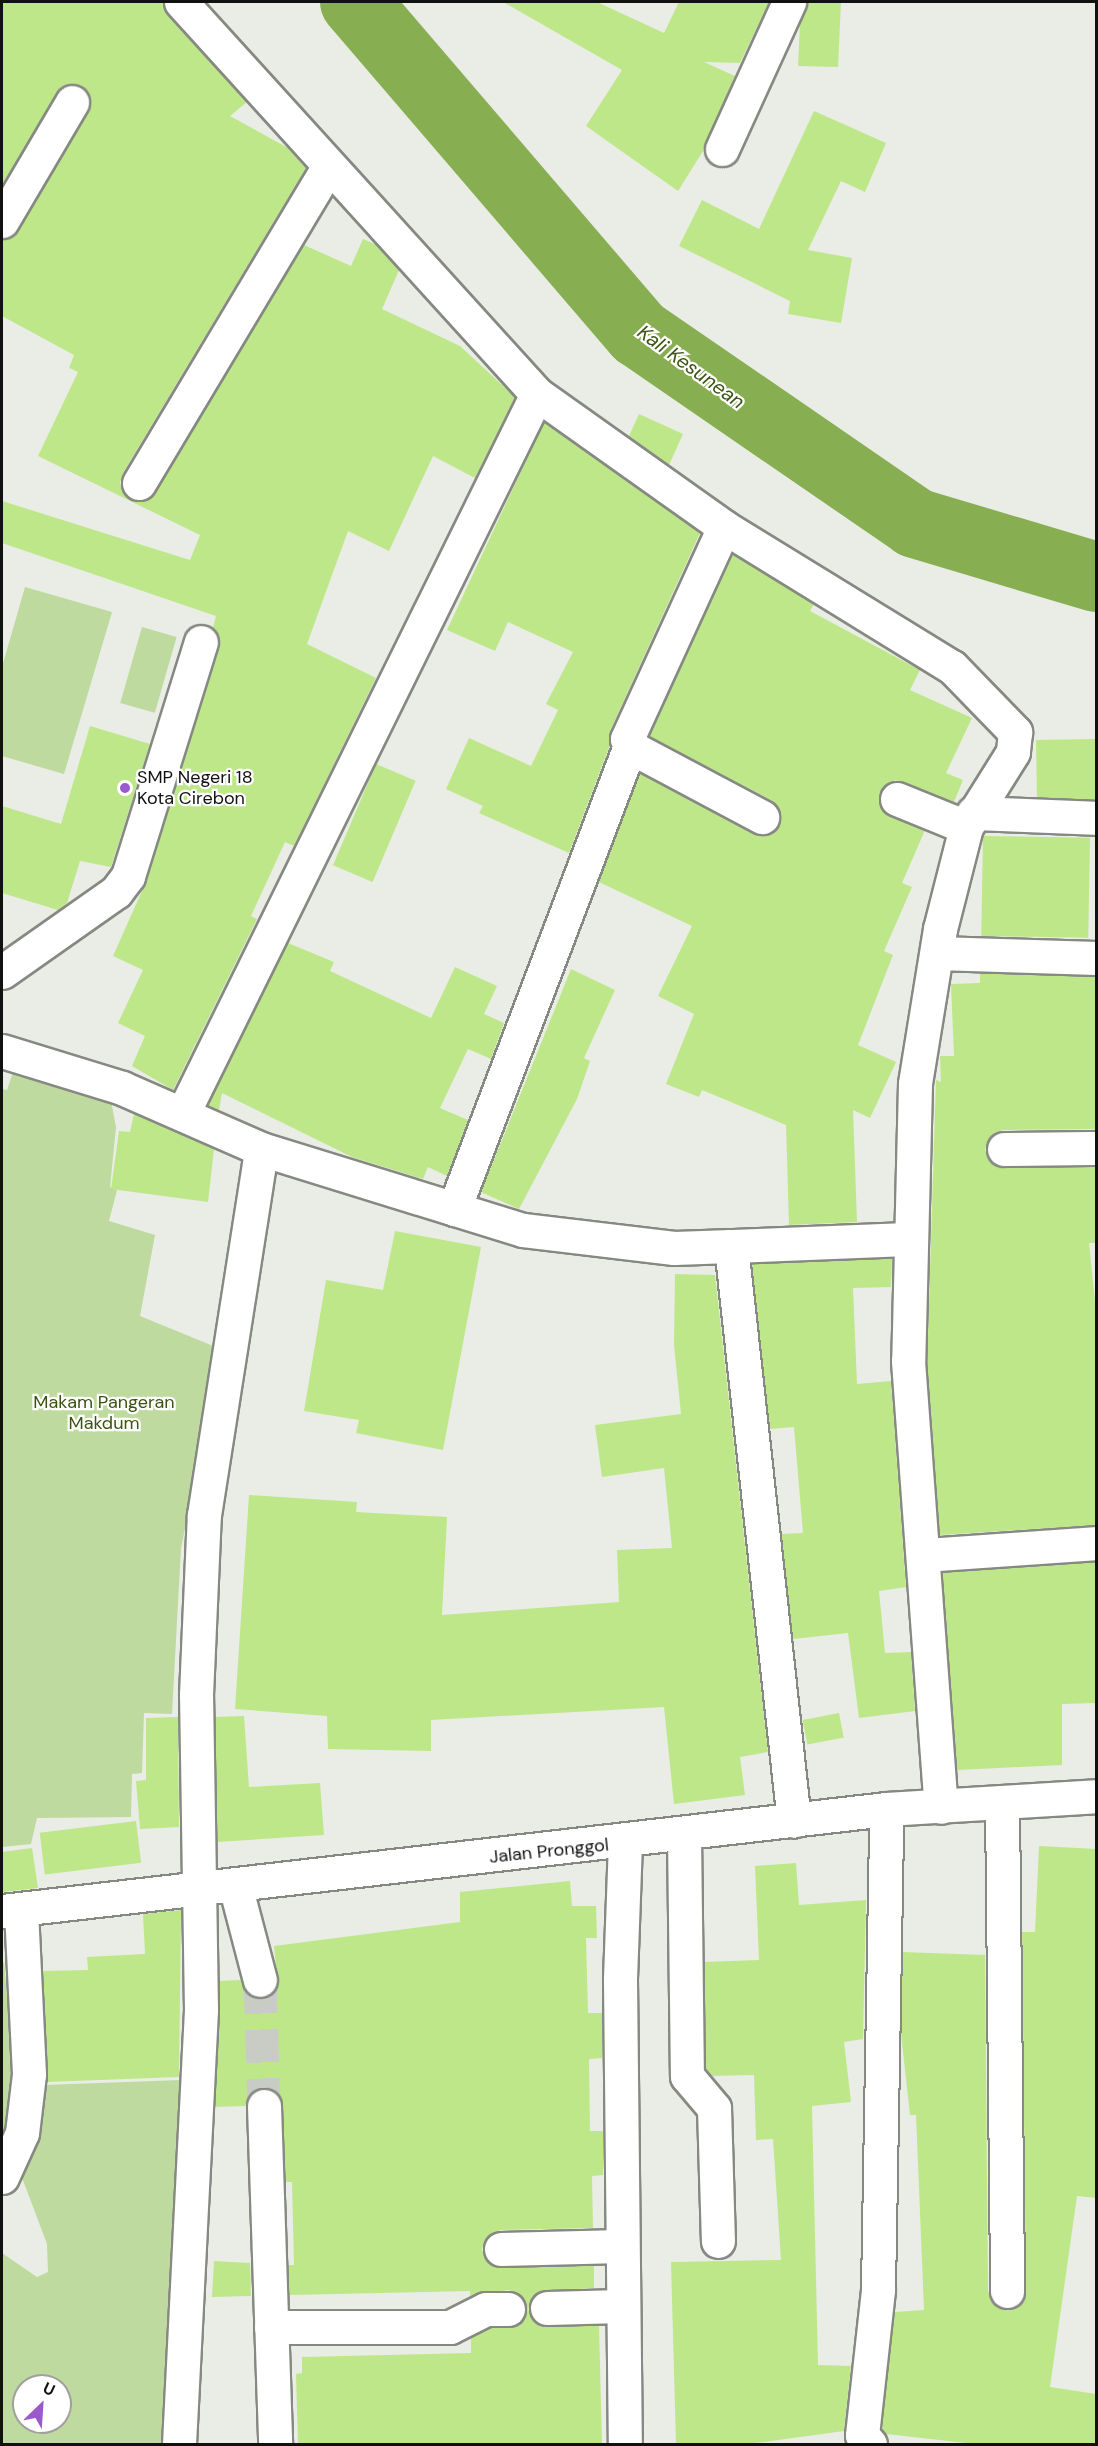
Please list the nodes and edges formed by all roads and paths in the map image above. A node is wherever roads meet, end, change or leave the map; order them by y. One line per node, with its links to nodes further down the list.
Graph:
1 (181, 2): 5 (street)
2 (789, 2): 4 (street)
3 (72, 102): 6 (street)
4 (722, 148)
5 (327, 169): 7 (street); 8 (street)
6 (2, 221)
7 (537, 394): 9 (street); 20 (street)
8 (139, 483)
9 (724, 527): 11 (street); 15 (street)
10 (201, 642): 18 (street)
11 (630, 745): 13 (street); 24 (street)
12 (897, 799): 15 (street)
13 (762, 817)
14 (1096, 818): 15 (street)
15 (969, 820): 16 (street)
16 (937, 953): 17 (street); 25 (street)
17 (1096, 958)
18 (2, 972)
19 (2, 1051): 20 (street)
20 (183, 1113): 22 (street)
21 (1096, 1148): 23 (street)
22 (261, 1149): 24 (street); 37 (street)
23 (1004, 1149)
24 (454, 1209): 26 (street)
25 (909, 1239): 26 (street); 28 (street)
26 (731, 1246): 33 (street)
27 (1096, 1543): 28 (street)
28 (925, 1555): 31 (street)
29 (1096, 1796): 30 (street, Jalan Pronggol)
30 (1002, 1802): 31 (street, Jalan Pronggol); 45 (street)
31 (941, 1807): 32 (street, Jalan Pronggol)
32 (886, 1809): 33 (street, Jalan Pronggol); 50 (street)
33 (794, 1821): 34 (street, Jalan Pronggol)
34 (684, 1835): 35 (street, Jalan Pronggol); 42 (street)
35 (625, 1842): 36 (street, Jalan Pronggol); 43 (street)
36 (235, 1885): 37 (street, Jalan Pronggol); 39 (street)
37 (200, 1889): 38 (street, Jalan Pronggol); 51 (street)
38 (11, 1910): 41 (street)
39 (260, 1980)
40 (264, 2106): 49 (street)
41 (2, 2177)
42 (718, 2241)
43 (622, 2246): 44 (street); 46 (street)
44 (501, 2248)
45 (1007, 2290)
46 (622, 2306): 48 (street); 53 (street)
47 (508, 2308): 49 (street)
48 (547, 2308)
49 (271, 2327): 52 (street)
50 (866, 2440)
51 (179, 2445)
52 (275, 2445)
53 (625, 2445)

